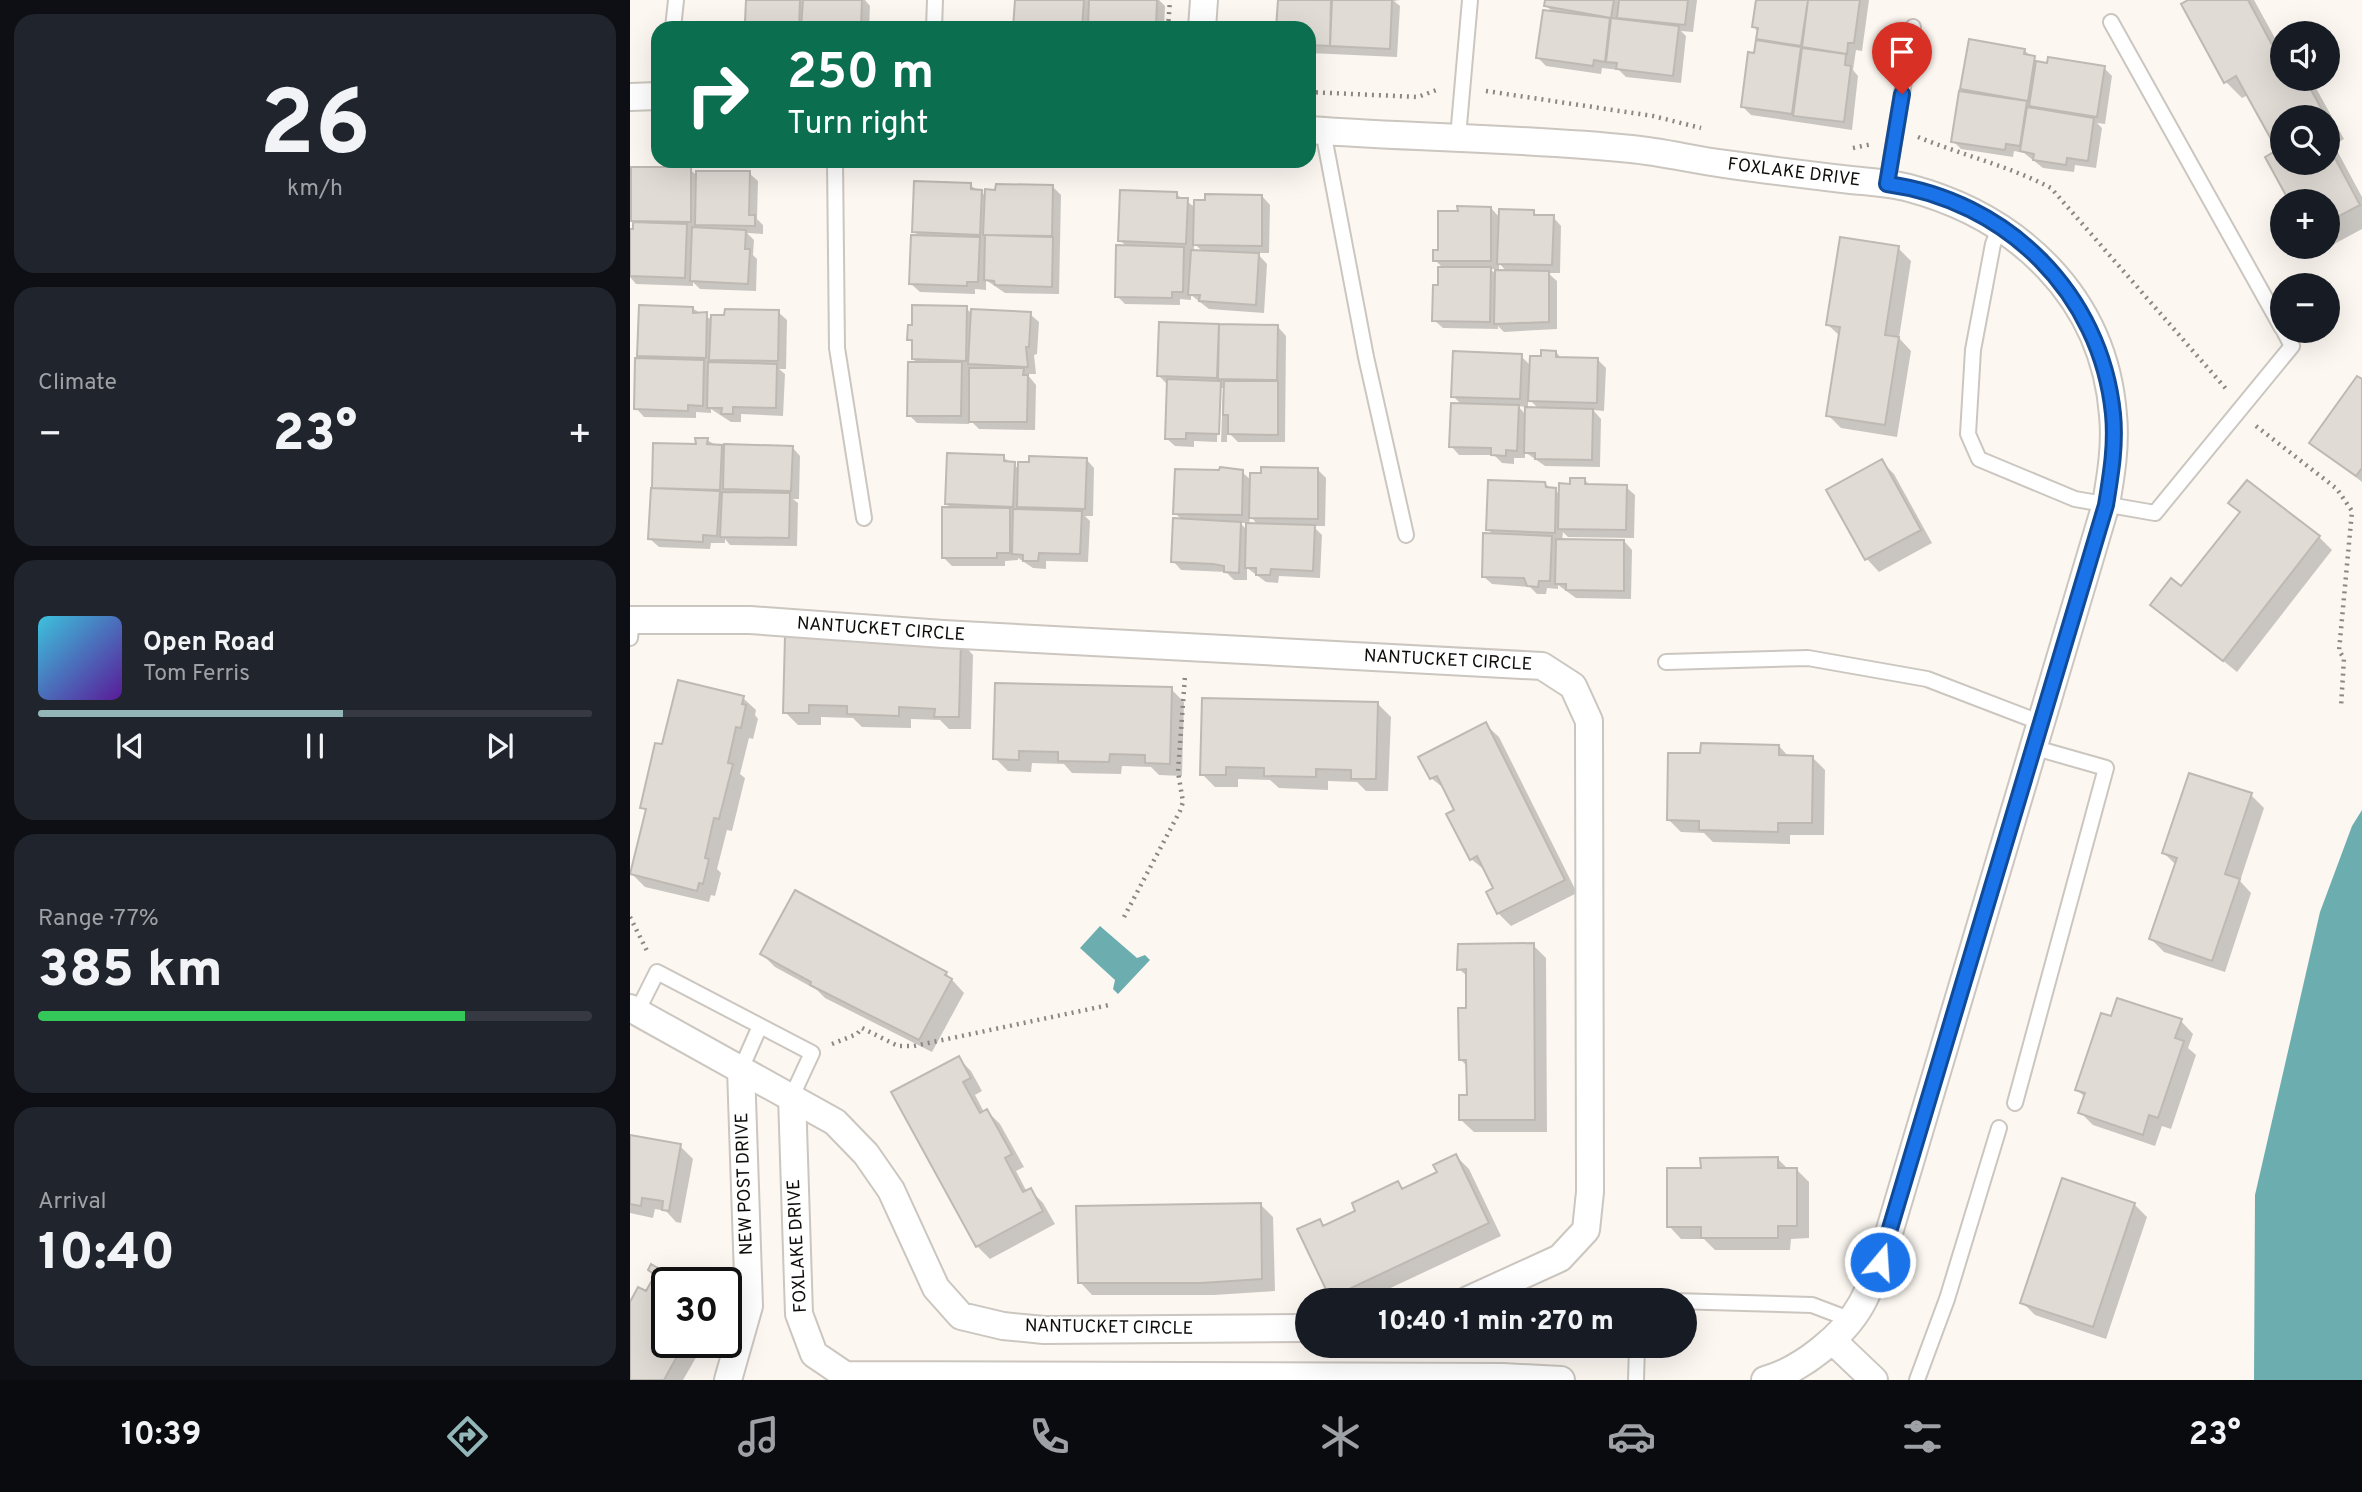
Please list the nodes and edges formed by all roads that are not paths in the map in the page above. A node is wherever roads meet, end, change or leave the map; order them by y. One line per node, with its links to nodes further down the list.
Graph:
1 (676, 0): 5 (lane)
2 (935, 0): 6 (lane)
3 (1204, 0): 7 (street)
4 (1470, 0): 13 (lane)
5 (674, 21)
6 (934, 21)
7 (1202, 21)
8 (2111, 22): 17 (lane)
9 (1913, 27): 15 (lane)
10 (651, 96): 11 (street)
11 (630, 97)
12 (1316, 130): 13 (street, FOXLAKE DRIVE); 21 (lane)
13 (1458, 137): 15 (street, FOXLAKE DRIVE)
14 (835, 168): 20 (lane)
15 (1887, 184): 16 (street, FOXLAKE DRIVE)
16 (2000, 226): 19 (street, FOXLAKE DRIVE); 19 (lane)
17 (2270, 306)
18 (2290, 343): 19 (lane)
19 (2106, 505): 24 (street, FOXLAKE DRIVE)
20 (864, 518)
21 (1406, 535)
22 (631, 626): 32 (street, NANTUCKET CIRCLE)
23 (1666, 662): 24 (lane)
24 (2039, 722): 25 (street, FOXLAKE DRIVE)
25 (2032, 747): 30 (lane); 35 (street, FOXLAKE DRIVE)
26 (633, 1010): 27 (lane); 28 (street, NANTUCKET CIRCLE)
27 (760, 1026): 28 (lane); 29 (lane)
28 (741, 1069): 29 (street, NANTUCKET CIRCLE); 39 (street, NEW POST DRIVE)
29 (792, 1096): 34 (street, NANTUCKET CIRCLE); 37 (street, FOXLAKE DRIVE)
30 (2015, 1103)
31 (1999, 1128): 44 (lane)
32 (1494, 1288)
33 (1697, 1302): 35 (lane)
34 (1295, 1328)
35 (1841, 1329): 42 (street, FOXLAKE DRIVE); 43 (street)
36 (1637, 1358): 41 (lane)
37 (967, 1379): 38 (street, FOXLAKE DRIVE)
38 (1337, 1379): 40 (street, FOXLAKE DRIVE)
39 (728, 1380)
40 (1561, 1380)
41 (1636, 1380)
42 (1765, 1380)
43 (1874, 1380)
44 (1917, 1380)

